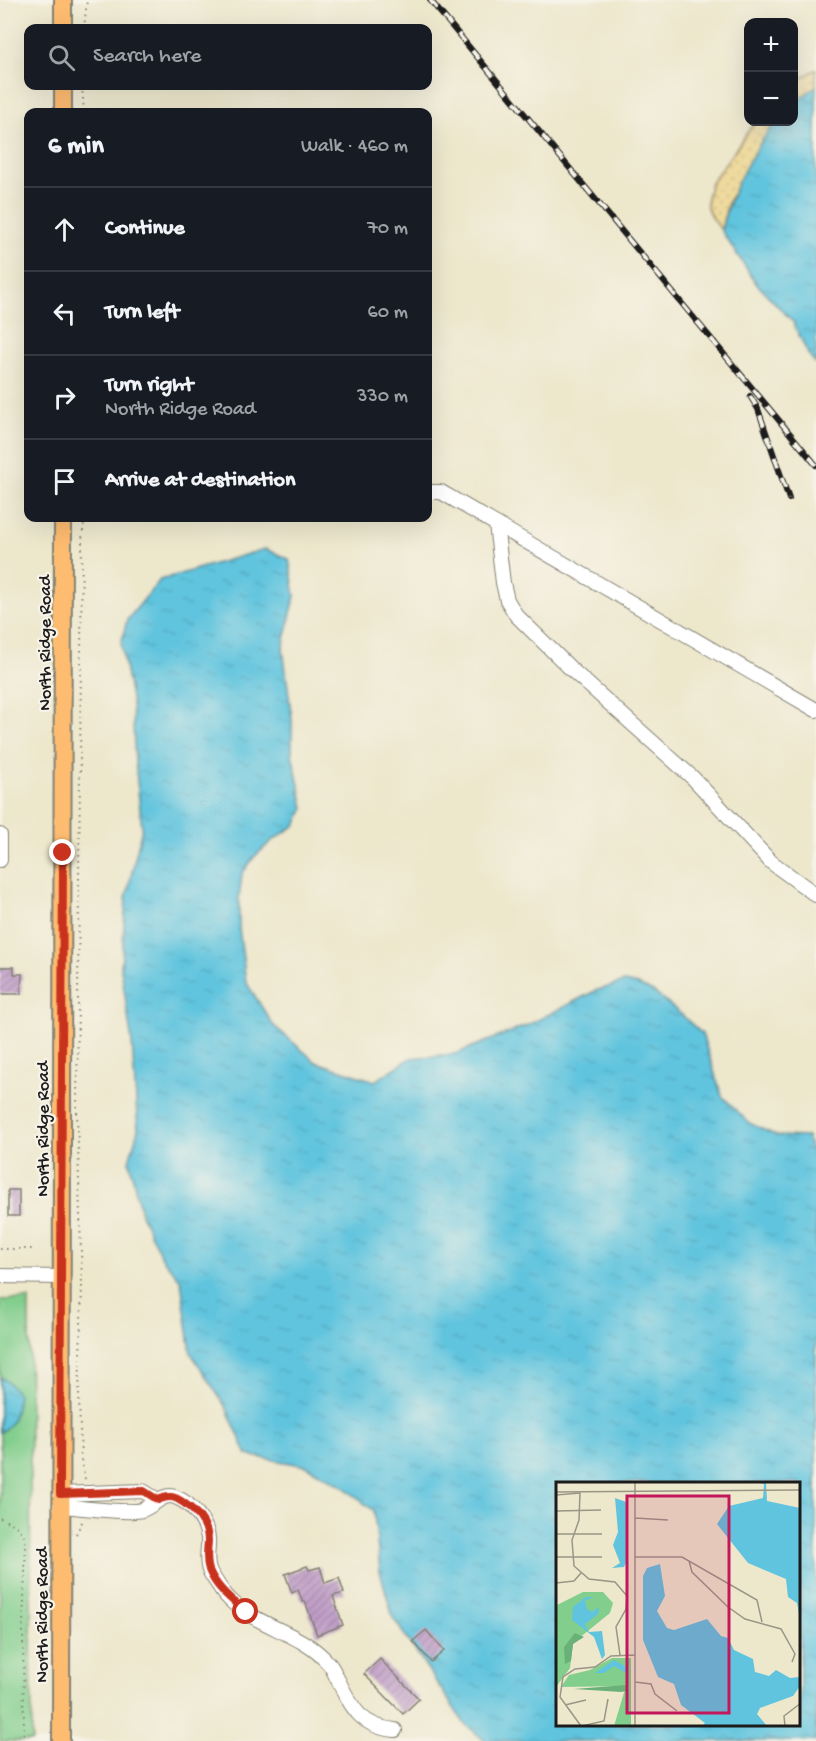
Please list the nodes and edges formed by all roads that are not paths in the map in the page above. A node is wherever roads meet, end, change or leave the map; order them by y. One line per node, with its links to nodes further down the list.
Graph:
1 (63, 0): 2 (main road)
2 (63, 24)
3 (63, 90): 4 (main road)
4 (63, 108)
5 (432, 492): 7 (street)
6 (63, 522): 13 (main road, North Ridge Road)
7 (496, 524): 8 (street); 11 (street)
8 (816, 710)
9 (0, 835): 10 (street)
10 (0, 860)
11 (816, 895)
12 (0, 1276): 13 (street)
13 (60, 1277): 14 (main road, North Ridge Road)
14 (60, 1500): 15 (street); 15 (street); 17 (main road, North Ridge Road)
15 (158, 1500): 16 (street)
16 (395, 1730)
17 (61, 1741)

